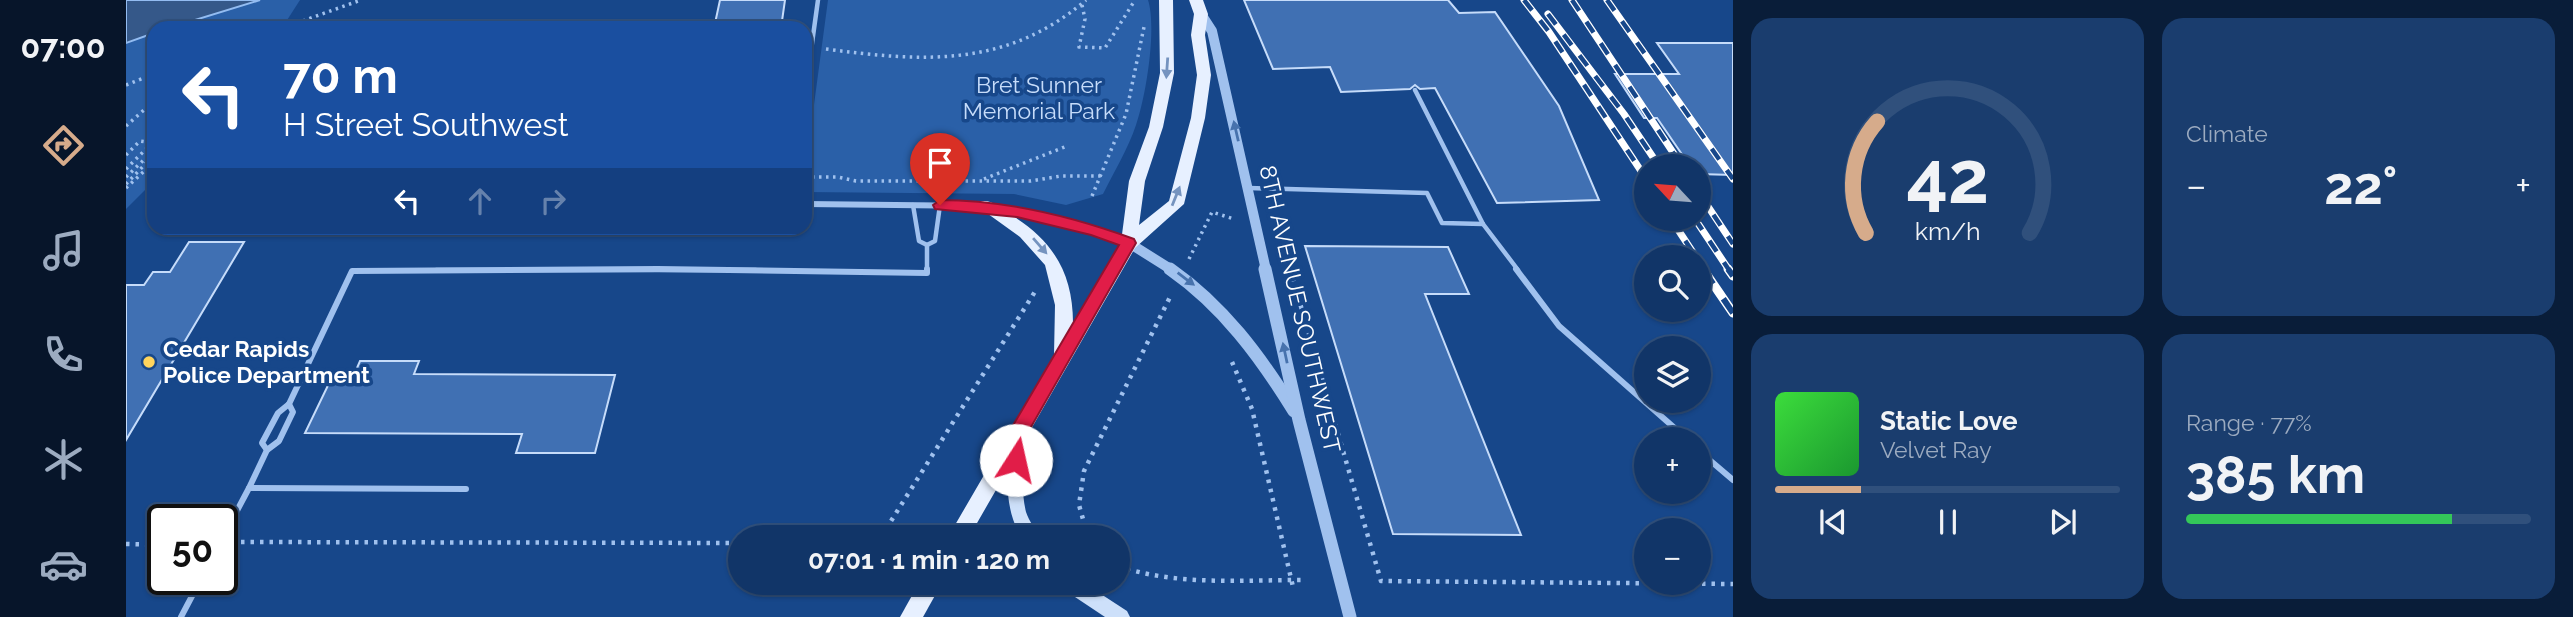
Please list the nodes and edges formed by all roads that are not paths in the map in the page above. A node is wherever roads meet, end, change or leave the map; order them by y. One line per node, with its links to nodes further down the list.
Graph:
1 (818, 0): 4 (lane)
2 (1166, 0): 12 (main road, one-way to 12)
3 (1198, 7): 6 (street, 8TH AVENUE SOUTHWEST, one-way to 3); 12 (main road, 8TH AVENUE SOUTHWEST, one-way to 3)
4 (812, 47)
5 (1415, 90): 11 (lane)
6 (1249, 188): 11 (lane); 16 (street, 8TH AVENUE SOUTHWEST, one-way to 6)
7 (812, 204): 8 (street)
8 (913, 205): 9 (street); 13 (lane)
9 (940, 205): 10 (street); 13 (lane)
10 (985, 206): 12 (street); 14 (main road, one-way to 14)
11 (1483, 224): 17 (lane)
12 (1129, 243): 14 (main road); 16 (street, one-way to 16)
13 (927, 245): 15 (lane)
14 (1061, 359): 18 (main road)
15 (289, 404): 19 (lane); 19 (lane)
16 (1300, 420): 33 (street, 8TH AVENUE SOUTHWEST)
17 (1673, 427)
18 (1018, 433): 25 (main road); 26 (main road)
19 (267, 450): 22 (lane)
20 (1711, 461): 21 (lane)
21 (1733, 480)
22 (249, 488): 23 (lane); 24 (lane)
23 (466, 489)
24 (238, 509)
25 (965, 525)
26 (1022, 525)
27 (193, 595): 30 (lane)
28 (924, 595): 31 (main road)
29 (1087, 595): 32 (main road)
30 (181, 617)
31 (911, 617)
32 (1121, 617)
33 (1350, 617)

